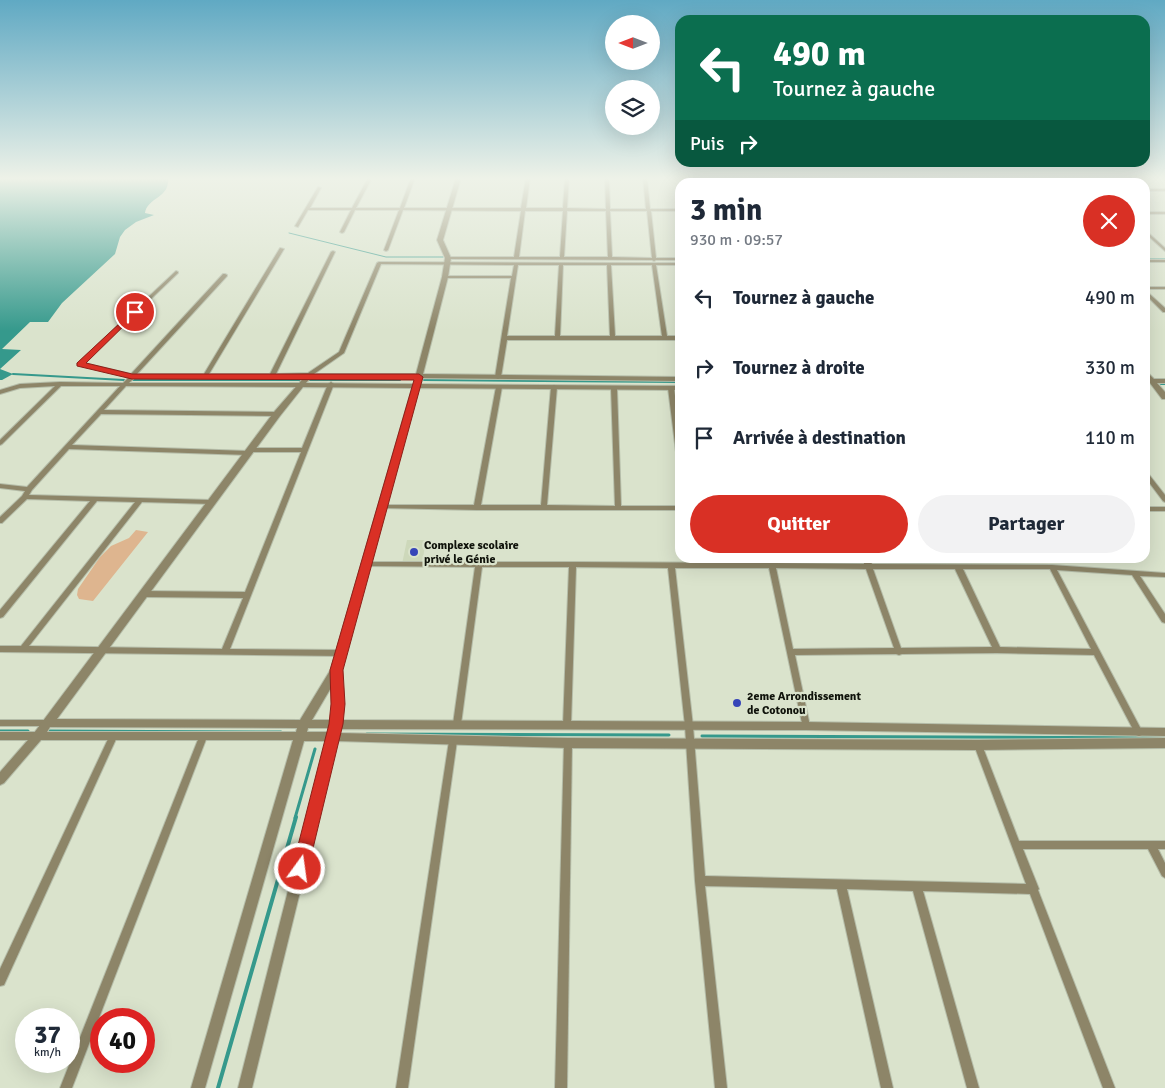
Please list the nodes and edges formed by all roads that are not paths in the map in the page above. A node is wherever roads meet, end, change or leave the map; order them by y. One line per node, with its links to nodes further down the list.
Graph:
1 (344, 229): 8 (street)
2 (394, 229): 11 (street)
3 (444, 229): 15 (street)
4 (521, 229): 18 (street)
5 (564, 229): 19 (street)
6 (609, 229): 20 (street)
7 (650, 229): 21 (street)
8 (342, 232)
9 (1150, 236): 12 (street)
10 (282, 249): 39 (street)
11 (386, 250)
12 (1165, 250)
13 (333, 252): 40 (street)
14 (675, 260): 21 (street)
15 (448, 261): 18 (street); 27 (street); 41 (street)
16 (1150, 261): 17 (street)
17 (1165, 261)
18 (516, 262): 19 (street); 28 (street)
19 (561, 262): 20 (street); 34 (street)
20 (610, 262): 21 (street); 35 (street)
21 (654, 262): 22 (street); 36 (street)
22 (675, 264)
23 (1150, 265): 24 (street)
24 (1165, 265)
25 (176, 272): 38 (street)
26 (225, 275): 38 (street)
27 (445, 277): 28 (street); 44 (street)
28 (514, 277): 33 (street)
29 (1165, 288): 30 (street)
30 (1150, 290)
31 (1150, 295): 32 (street)
32 (1165, 311)
33 (505, 338): 34 (street); 42 (street)
34 (556, 338): 35 (street)
35 (613, 338): 36 (street)
36 (665, 338): 37 (street)
37 (675, 338)
38 (132, 376): 39 (street); 49 (street)
39 (205, 376): 40 (street)
40 (272, 376): 41 (street)
41 (309, 376): 44 (street); 51 (street)
42 (498, 376): 43 (street); 44 (street)
43 (675, 379)
44 (418, 381): 50 (street); 52 (street); 75 (street)
45 (1150, 381): 46 (street)
46 (1165, 381)
47 (1150, 382): 57 (street)
48 (60, 384): 49 (street); 58 (street); 63 (street)
49 (125, 384): 51 (street); 60 (street)
50 (331, 384): 51 (street); 65 (street)
51 (302, 385): 61 (street)
52 (499, 387): 53 (street); 76 (street)
53 (554, 387): 54 (street); 77 (street)
54 (614, 388): 55 (street); 78 (street)
55 (671, 388): 56 (street); 62 (street)
56 (675, 388)
57 (1161, 389): 59 (street)
58 (0, 392)
59 (1165, 397)
60 (100, 412): 61 (street); 64 (street)
61 (278, 414): 66 (street)
62 (675, 420)
63 (0, 443)
64 (68, 447): 66 (street); 69 (street)
65 (305, 450): 66 (street); 97 (street)
66 (249, 452): 74 (street)
67 (1150, 480): 73 (street)
68 (0, 486): 69 (street)
69 (29, 489): 70 (street)
70 (25, 497): 71 (street); 82 (street)
71 (95, 499): 72 (street); 98 (street)
72 (140, 500): 74 (street); 101 (street)
73 (1165, 500)
74 (212, 502): 96 (street)
75 (382, 507): 76 (street); 87 (street)
76 (477, 508): 77 (street)
77 (544, 508): 78 (street)
78 (618, 508): 79 (street)
79 (675, 508)
80 (1150, 509): 81 (street)
81 (1165, 509)
82 (0, 521)
83 (746, 563): 90 (street)
84 (771, 563): 105 (street)
85 (796, 563): 91 (street)
86 (868, 563): 91 (street)
87 (366, 564): 88 (street); 108 (street)
88 (479, 564): 89 (street); 114 (street)
89 (573, 564): 90 (street); 115 (street)
90 (671, 566): 116 (street)
91 (869, 566): 92 (street); 106 (street)
92 (958, 567): 93 (street); 103 (street)
93 (1052, 567): 94 (street); 107 (street)
94 (1135, 574): 95 (street); 99 (street)
95 (1165, 575)
96 (144, 594): 97 (street); 102 (street)
97 (247, 595): 104 (street)
98 (0, 615)
99 (1165, 620)
100 (0, 649): 101 (street)
101 (23, 649): 102 (street)
102 (102, 649): 104 (street); 111 (street)
103 (997, 650): 106 (street); 107 (street)
104 (225, 651): 108 (street)
105 (790, 652): 106 (street); 117 (street)
106 (898, 652)
107 (1096, 652): 119 (street)
108 (341, 653): 109 (street)
109 (336, 670): 112 (street); 113 (street)
110 (0, 722): 111 (street)
111 (48, 723): 112 (street); 121 (street)
112 (304, 724): 113 (street); 122 (street)
113 (336, 724): 114 (street); 125 (street)
114 (457, 724): 115 (street)
115 (568, 725): 116 (street)
116 (689, 726): 117 (street); 127 (street)
117 (806, 726): 119 (street)
118 (1165, 732): 119 (street)
119 (1139, 733)
120 (0, 736): 121 (street)
121 (38, 736): 123 (street); 131 (street)
122 (300, 736): 124 (street); 125 (street); 142 (street)
123 (113, 737): 124 (street); 140 (street)
124 (203, 737): 141 (street)
125 (332, 739): 126 (street); 143 (street)
126 (453, 741): 128 (street); 144 (street)
127 (690, 742): 128 (street); 130 (street); 136 (street)
128 (568, 743): 145 (street)
129 (1165, 743): 130 (street)
130 (978, 745): 132 (street)
131 (1, 778)
132 (1017, 845): 133 (street); 139 (street)
133 (1151, 845): 134 (street); 135 (street)
134 (1165, 845)
135 (1165, 873)
136 (700, 881): 137 (street); 146 (street)
137 (841, 884): 138 (street); 147 (street)
138 (917, 886): 139 (street); 148 (street)
139 (1034, 889): 149 (street)
140 (0, 981)
141 (66, 1088)
142 (198, 1088)
143 (245, 1088)
144 (402, 1088)
145 (561, 1088)
146 (721, 1088)
147 (886, 1088)
148 (973, 1088)
149 (1109, 1088)

